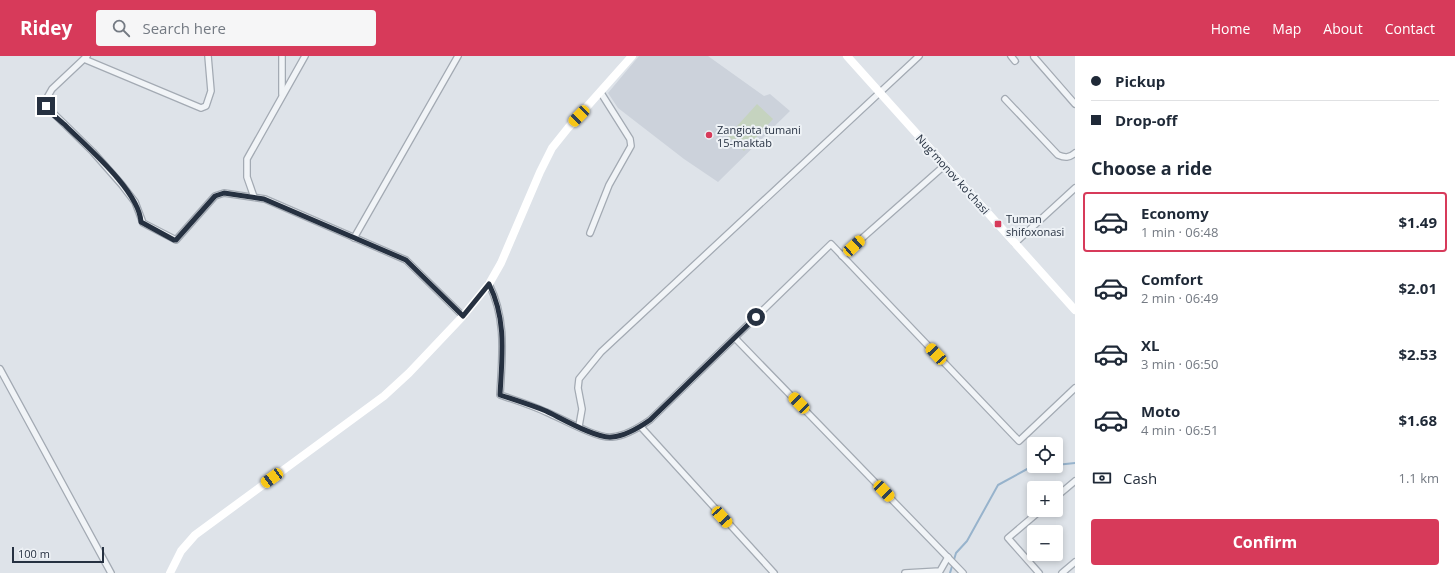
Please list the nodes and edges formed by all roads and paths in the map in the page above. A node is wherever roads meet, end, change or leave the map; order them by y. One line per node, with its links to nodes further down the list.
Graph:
1 (208, 56): 9 (street)
2 (282, 56): 12 (street)
3 (305, 56): 12 (street)
4 (458, 56): 20 (street)
5 (632, 56): 10 (street)
6 (847, 56): 11 (street, Nugʻmonov koʻchasi)
7 (919, 56): 11 (street)
8 (1034, 57): 14 (street)
9 (85, 58): 18 (street)
10 (601, 93): 19 (street); 23 (street)
11 (880, 93): 16 (street, Nugʻmonov koʻchasi); 29 (street)
12 (282, 94): 18 (street)
13 (1005, 98): 15 (street)
14 (1075, 104)
15 (1075, 153)
16 (946, 165): 21 (street, Nugʻmonov koʻchasi); 22 (street)
17 (1075, 188): 21 (street)
18 (254, 197): 20 (street)
19 (590, 233)
20 (354, 238): 25 (street)
21 (1015, 243): 24 (street, Nugʻmonov koʻchasi)
22 (842, 256): 26 (street); 28 (street)
23 (489, 284): 25 (street); 29 (street)
24 (1075, 310)
25 (463, 316): 37 (street)
26 (735, 338): 30 (street); 34 (street)
27 (0, 369): 36 (street)
28 (1075, 388)
29 (578, 426): 30 (street)
30 (641, 426): 38 (street)
31 (1075, 481): 32 (street)
32 (1063, 491)
33 (1033, 517): 41 (street)
34 (948, 557): 39 (street); 40 (street)
35 (1075, 562): 42 (street)
36 (111, 573)
37 (170, 573)
38 (774, 573)
39 (905, 573)
40 (963, 573)
41 (1039, 573)
42 (1062, 573)

